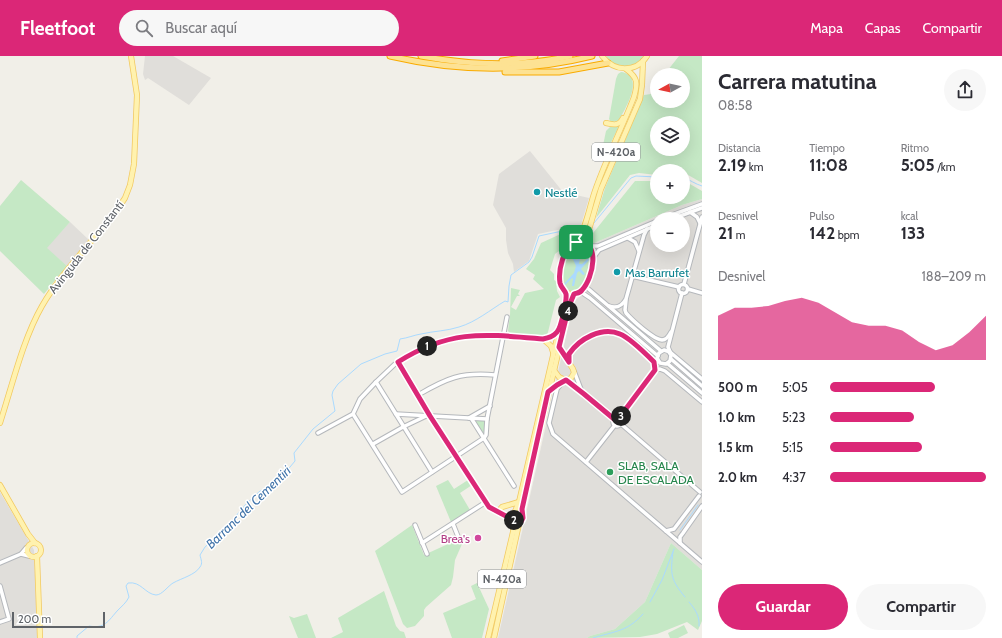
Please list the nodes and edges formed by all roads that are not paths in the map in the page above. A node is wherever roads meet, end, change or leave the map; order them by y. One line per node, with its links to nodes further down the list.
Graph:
1 (127, 56): 12 (main road)
2 (131, 56): 12 (main road)
3 (390, 56): 13 (highway)
4 (421, 56): 11 (highway)
5 (535, 56): 11 (highway)
6 (570, 56): 11 (highway)
7 (592, 56): 13 (highway)
8 (647, 56): 10 (main road)
9 (605, 60): 13 (highway); 14 (main road)
10 (643, 61): 14 (main road); 28 (main road, N-420a)
11 (496, 63)
12 (132, 65): 80 (main road, Avinguda de Constantí)
13 (443, 66)
14 (626, 69): 15 (main road, N-420a)
15 (634, 97): 16 (main road); 27 (main road, N-420a)
16 (606, 123)
17 (702, 204): 19 (street)
18 (702, 208): 20 (street)
19 (680, 212)
20 (690, 212): 23 (street)
21 (702, 217): 23 (street)
22 (650, 224): 28 (street)
23 (700, 224): 32 (street)
24 (650, 228): 25 (street)
25 (647, 229): 26 (street); 29 (street)
26 (628, 238): 29 (street); 30 (street)
27 (576, 242): 28 (main road); 36 (main road, N-420a)
28 (589, 245): 30 (main road, N-420a)
29 (639, 252): 31 (street)
30 (593, 259): 33 (main road, N-420a)
31 (632, 276): 34 (street); 41 (street)
32 (684, 284): 34 (street); 35 (street)
33 (585, 286): 37 (main road, N-420a); 42 (street)
34 (679, 287): 38 (street)
35 (688, 289): 38 (street); 39 (street)
36 (566, 292): 40 (main road); 45 (main road, N-420a)
37 (581, 292): 40 (main road); 54 (street)
38 (682, 293): 46 (street)
39 (702, 293)
40 (574, 294): 50 (main road, N-420a)
41 (626, 299): 42 (street); 44 (street)
42 (608, 306): 49 (street)
43 (506, 317): 47 (street)
44 (639, 326): 46 (street); 49 (street)
45 (558, 331): 48 (main road); 52 (main road, N-420a)
46 (671, 332): 53 (street)
47 (500, 335): 48 (street); 55 (street); 62 (street)
48 (543, 339): 52 (main road)
49 (653, 344): 51 (street)
50 (559, 347): 56 (main road); 61 (main road, N-420a)
51 (662, 351): 53 (street); 54 (street)
52 (553, 353): 61 (main road, N-420a); 95 (main road, N-420a)
53 (670, 353): 58 (street); 63 (street); 66 (street)
54 (658, 356): 57 (street)
55 (398, 362): 65 (street); 70 (street)
56 (569, 362): 59 (main road); 60 (street)
57 (661, 363): 58 (street); 60 (street)
58 (668, 364): 69 (street)
59 (573, 369): 64 (main road); 68 (street)
60 (656, 369): 71 (street); 77 (street)
61 (554, 370): 64 (main road); 67 (main road, N-420a)
62 (495, 375): 70 (street); 72 (street)
63 (702, 378)
64 (566, 381): 67 (main road); 68 (street); 88 (street)
65 (376, 382): 73 (street); 74 (street)
66 (702, 386)
67 (548, 392): 99 (main road, N-420a)
68 (582, 392): 79 (street)
69 (702, 393)
70 (418, 395): 75 (street)
71 (702, 402)
72 (490, 406): 76 (street); 78 (street)
73 (353, 414): 84 (street); 86 (street)
74 (396, 414): 75 (street); 83 (street)
75 (429, 416): 76 (street); 83 (street); 87 (street)
76 (470, 418): 78 (street); 85 (street)
77 (619, 418): 79 (street); 81 (street)
78 (487, 419): 85 (street)
79 (614, 419): 82 (street)
80 (0, 423)
81 (620, 424): 82 (street); 92 (street)
82 (615, 425): 88 (street)
83 (403, 427): 86 (street); 89 (street)
84 (318, 433)
85 (484, 438): 87 (street); 91 (street)
86 (373, 444): 89 (street)
87 (457, 457): 89 (street); 94 (street)
88 (586, 462): 104 (street)
89 (432, 472)
90 (0, 485): 105 (main road)
91 (514, 486)
92 (700, 493): 93 (street); 104 (street)
93 (701, 501)
94 (486, 502): 98 (street); 102 (street)
95 (519, 502): 97 (main road, N-420a); 98 (main road)
96 (702, 506): 108 (street)
97 (515, 512): 98 (main road); 99 (main road); 100 (main road, N-420a)
98 (500, 513): 100 (main road)
99 (523, 514): 101 (main road, N-420a)
100 (514, 520): 101 (main road); 119 (main road, N-420a)
101 (521, 522): 120 (main road, N-420a)
102 (453, 524): 106 (street); 109 (street)
103 (415, 525): 109 (street)
104 (666, 531): 108 (street)
105 (28, 534): 107 (main road); 110 (main road)
106 (459, 539)
107 (35, 543): 110 (main road); 113 (main road)
108 (680, 543): 114 (street)
109 (422, 544): 112 (street)
110 (28, 546): 111 (street); 113 (main road)
111 (21, 554): 113 (street); 115 (street)
112 (427, 554)
113 (33, 556): 118 (main road)
114 (702, 562)
115 (0, 563)
116 (0, 586): 117 (street)
117 (0, 622)
118 (40, 638)
119 (488, 638)
120 (494, 638)

